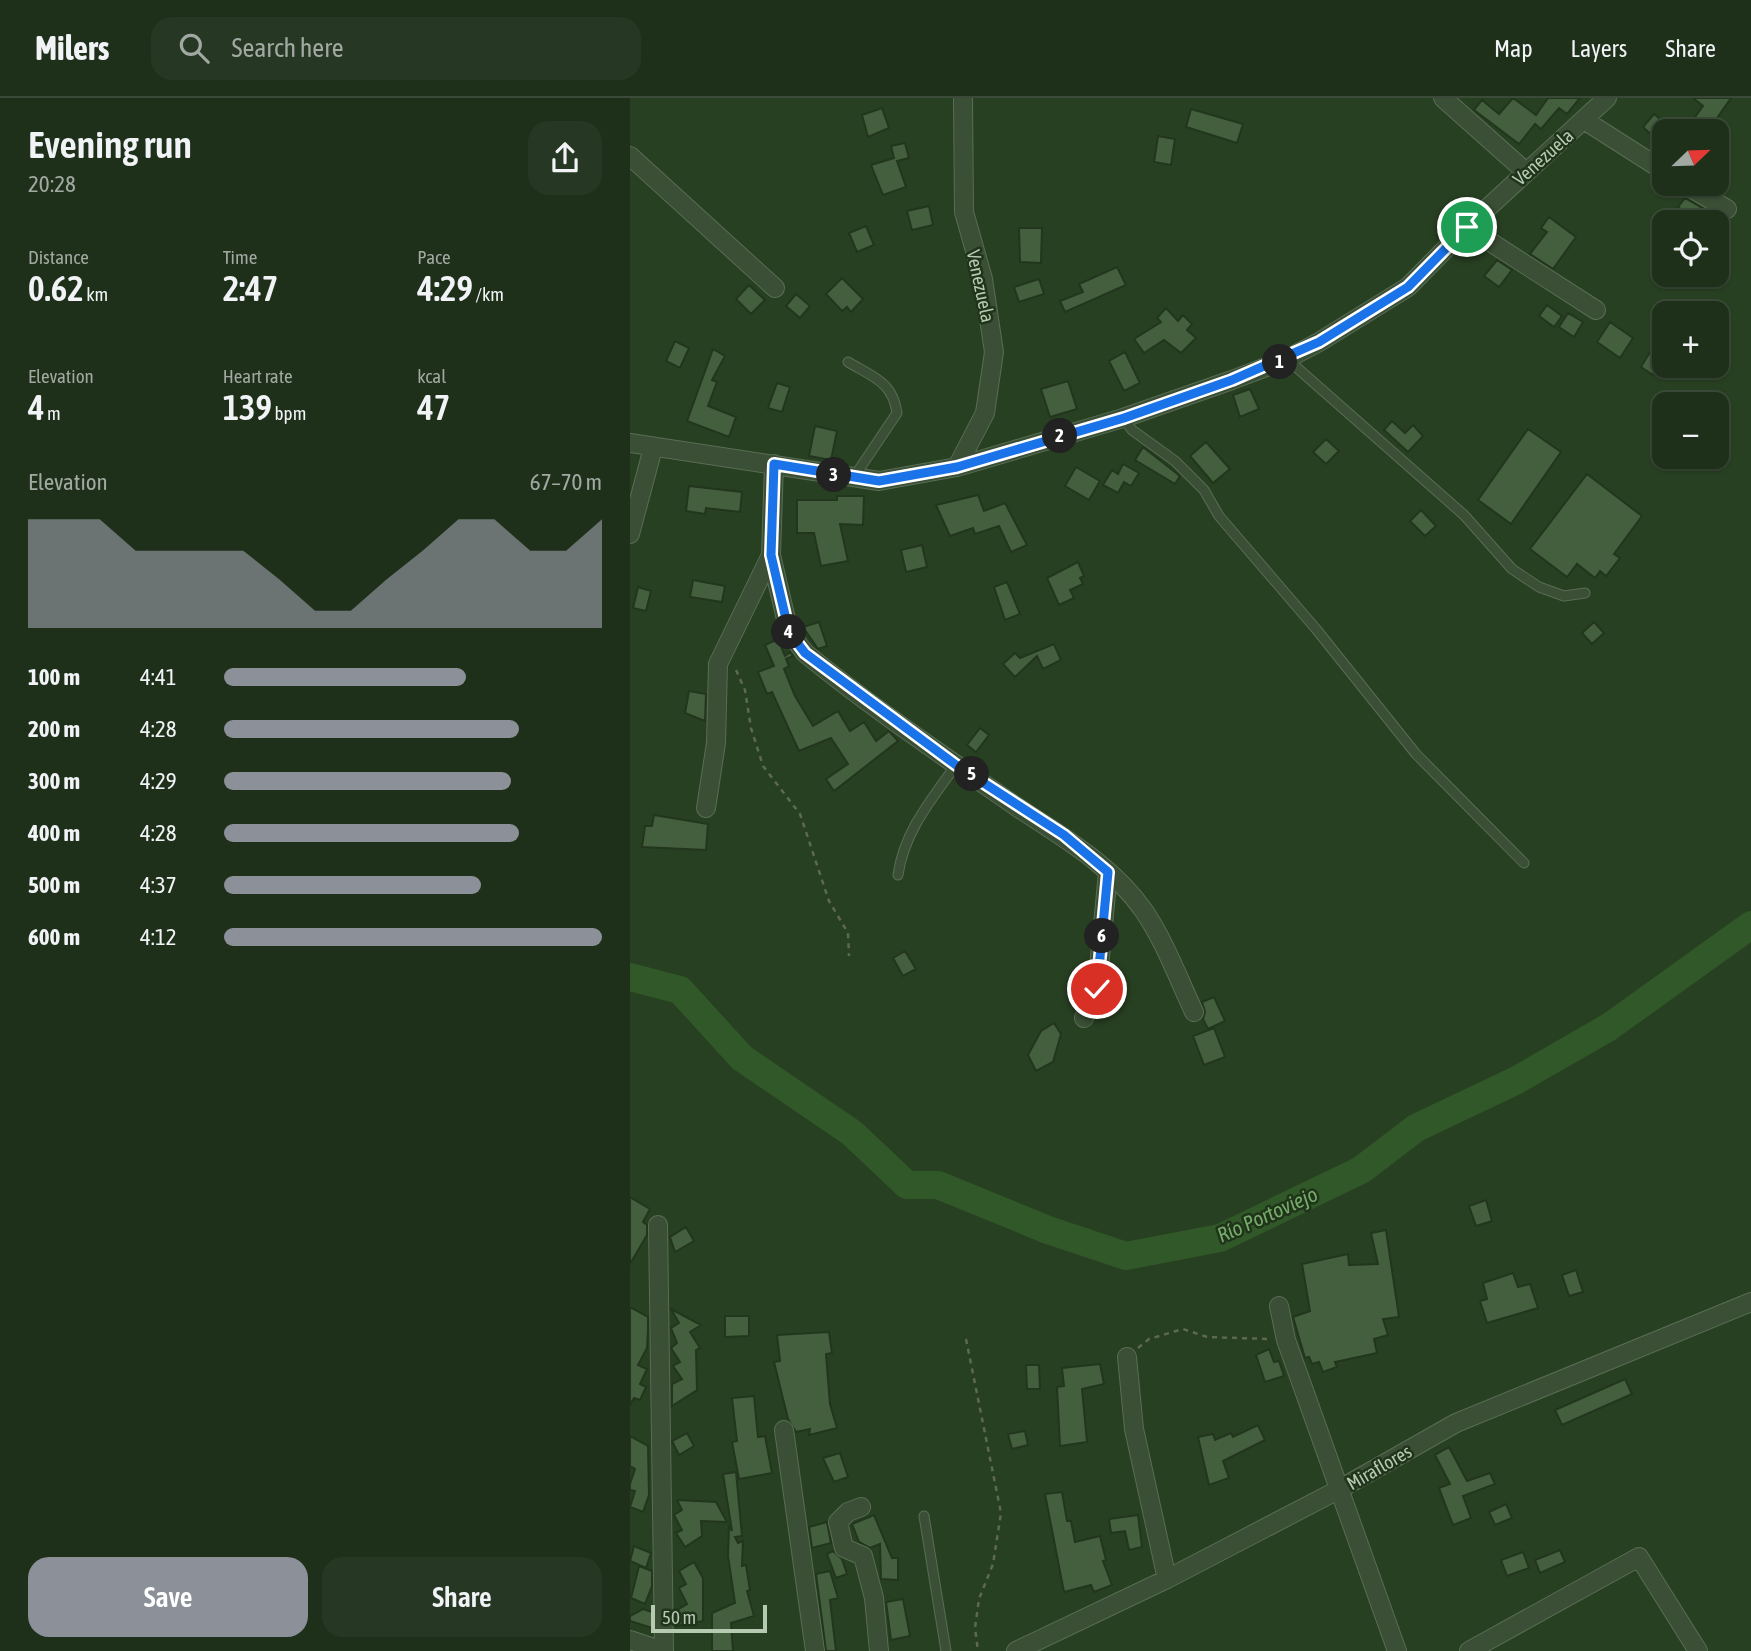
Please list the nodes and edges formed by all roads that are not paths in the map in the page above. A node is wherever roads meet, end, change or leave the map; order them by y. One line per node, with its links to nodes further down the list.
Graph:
1 (963, 98): 19 (street, Venezuela)
2 (1443, 98): 7 (street)
3 (1607, 98): 4 (street, Venezuela)
4 (1584, 120): 6 (street); 7 (street, Venezuela)
5 (630, 156): 11 (street)
6 (1652, 163)
7 (1526, 172): 10 (street, Venezuela)
8 (1705, 196): 9 (street)
9 (1727, 209)
10 (1467, 227): 12 (street); 13 (street, Venezuela)
11 (775, 288)
12 (1596, 310)
13 (1287, 359): 15 (street, Venezuela); 23 (lane)
14 (848, 362): 20 (lane)
15 (1124, 418): 19 (street, Venezuela); 26 (lane)
16 (630, 443): 17 (street, Venezuela)
17 (653, 448): 18 (street, Venezuela); 21 (street)
18 (774, 464): 20 (street, Venezuela); 22 (street)
19 (957, 467): 20 (street, Venezuela)
20 (853, 479)
21 (630, 534)
22 (771, 555): 24 (street); 25 (street)
23 (1585, 593)
24 (956, 765): 27 (street); 28 (lane)
25 (706, 808)
26 (1524, 863)
27 (1108, 872): 29 (street); 30 (street)
28 (898, 875)
29 (1194, 1012)
30 (1084, 1018)
31 (658, 1225): 41 (street)
32 (1751, 1302): 36 (street, Miraflores)
33 (1279, 1306): 36 (street)
34 (1127, 1357): 39 (street)
35 (785, 1430): 42 (street)
36 (1338, 1490): 39 (street, Miraflores); 46 (street)
37 (861, 1507): 43 (street)
38 (924, 1516): 44 (lane)
39 (1167, 1579): 45 (street, Miraflores)
40 (630, 1640): 41 (street)
41 (663, 1651)
42 (814, 1651)
43 (879, 1651)
44 (946, 1651)
45 (1016, 1651)
46 (1397, 1651)
47 (1469, 1651): 48 (street)
48 (1698, 1651)

